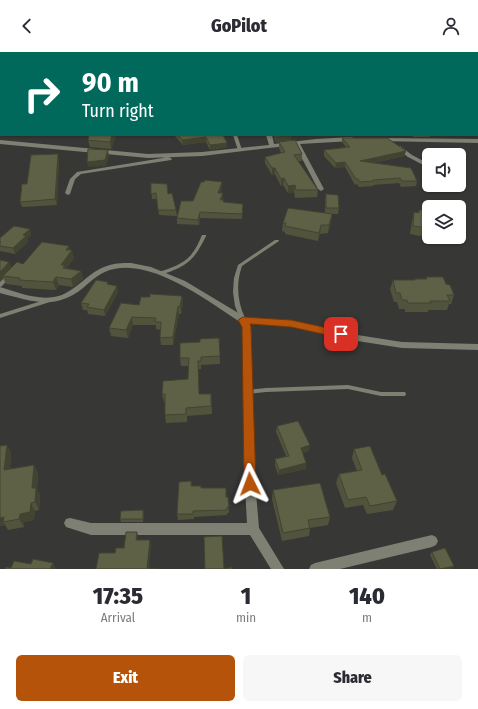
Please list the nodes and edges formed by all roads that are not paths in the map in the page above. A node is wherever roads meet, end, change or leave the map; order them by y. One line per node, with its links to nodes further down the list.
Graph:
1 (235, 136): 12 (lane)
2 (269, 136): 11 (street)
3 (385, 136): 6 (street)
4 (361, 140): 10 (street)
5 (375, 140): 6 (street)
6 (389, 140): 7 (street)
7 (397, 141): 8 (street); 14 (street)
8 (478, 141)
9 (0, 142): 13 (street)
10 (297, 144): 11 (street); 15 (street)
11 (272, 146): 12 (street)
12 (240, 150): 13 (street)
13 (202, 154): 16 (street)
14 (422, 162)
15 (321, 189)
16 (68, 193)
17 (204, 236): 20 (lane)
18 (277, 241): 25 (lane)
19 (14, 271): 21 (lane)
20 (161, 273): 23 (street); 25 (street)
21 (0, 285)
22 (0, 290): 23 (street)
23 (51, 300): 24 (lane)
24 (0, 316)
25 (243, 320): 26 (street); 27 (street)
26 (478, 347)
27 (248, 392): 28 (lane); 30 (street)
28 (403, 394)
29 (70, 523): 30 (street)
30 (253, 529): 32 (street)
31 (432, 541): 33 (street)
32 (278, 569)
33 (315, 569)

